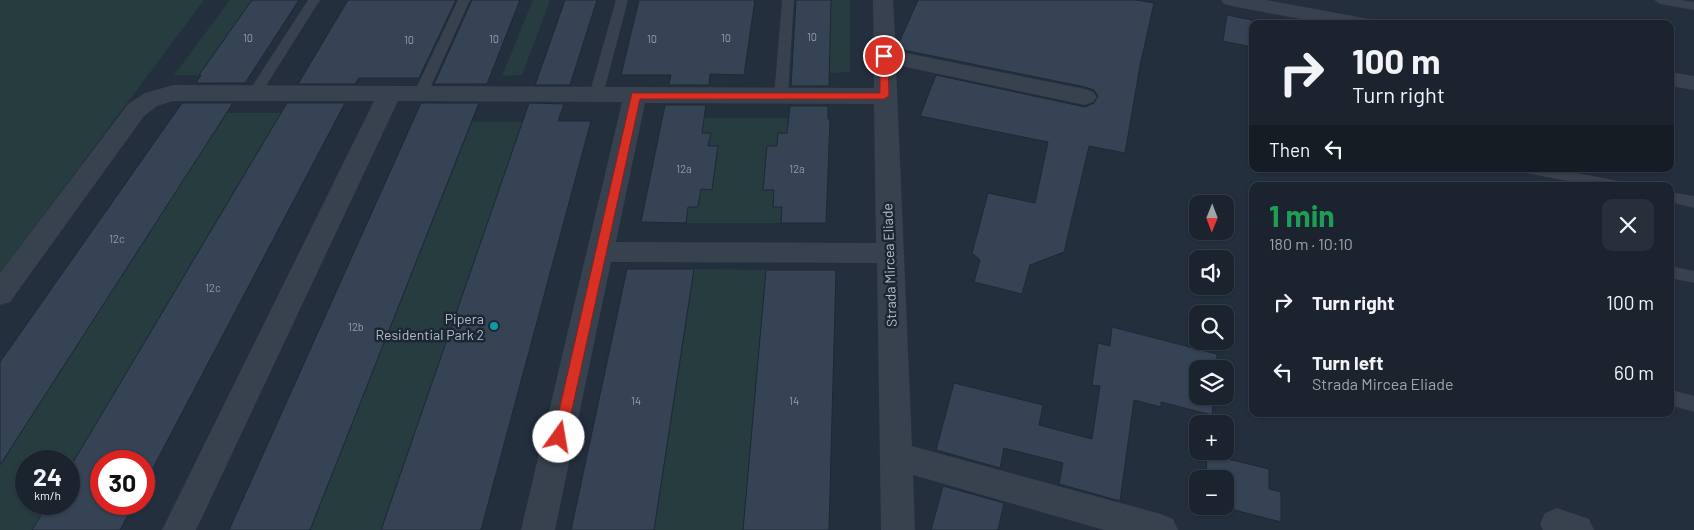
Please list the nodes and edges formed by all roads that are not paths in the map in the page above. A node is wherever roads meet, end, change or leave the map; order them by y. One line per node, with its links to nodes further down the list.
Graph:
1 (314, 0): 13 (lane)
2 (464, 0): 15 (lane)
3 (622, 0): 16 (lane)
4 (788, 0): 18 (lane)
5 (883, 0): 10 (street, Strada Mircea Eliade)
6 (1232, 0): 9 (street)
7 (1660, 0): 8 (lane)
8 (1694, 6)
9 (1342, 20)
10 (884, 56): 19 (street, Strada Mircea Eliade); 20 (street)
11 (1674, 79): 12 (street)
12 (1694, 83)
13 (254, 94): 14 (street); 29 (street)
14 (389, 95): 15 (street); 33 (street)
15 (420, 95): 16 (street)
16 (596, 95): 17 (street)
17 (635, 95): 18 (street); 25 (street)
18 (781, 96): 19 (street)
19 (884, 96): 26 (street, Strada Mircea Eliade)
20 (1085, 97)
21 (1546, 172): 22 (lane)
22 (1598, 182)
23 (1674, 198): 24 (lane)
24 (1694, 202)
25 (601, 252): 26 (street); 34 (street)
26 (889, 253): 32 (street, Strada Mircea Eliade)
27 (1674, 273): 28 (lane)
28 (1694, 277)
29 (0, 294)
30 (1676, 399): 31 (lane)
31 (1694, 404)
32 (896, 456): 35 (street, Strada Mircea Eliade); 36 (street)
33 (178, 530)
34 (538, 530)
35 (898, 530)
36 (1161, 530)

